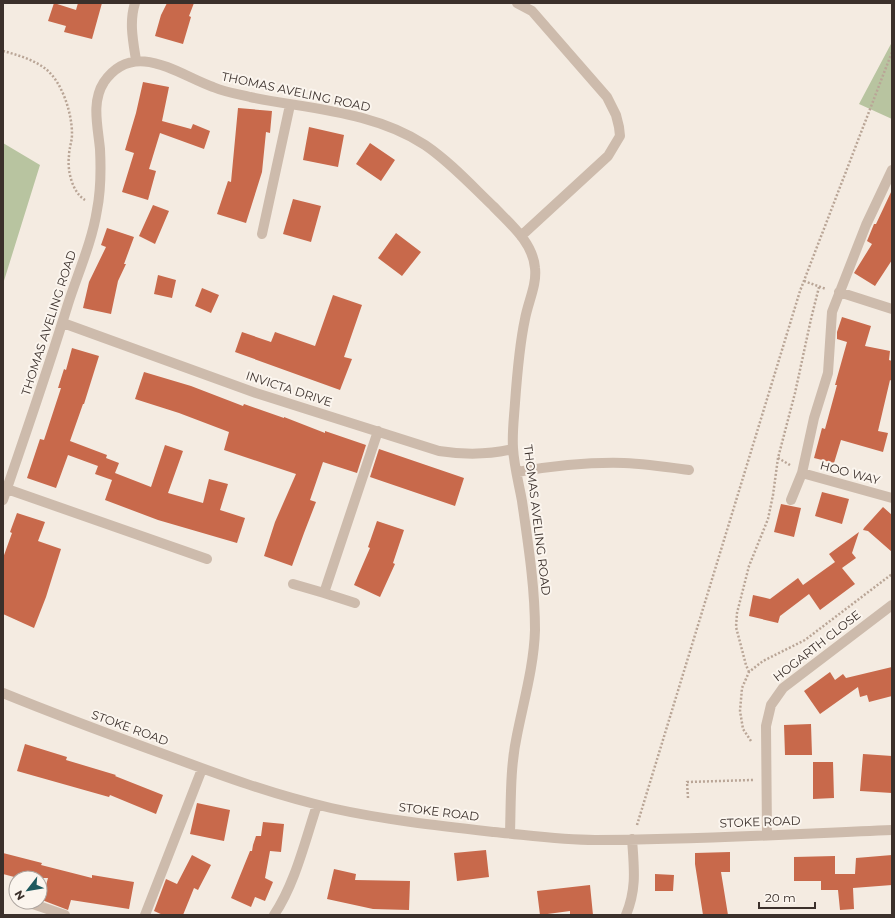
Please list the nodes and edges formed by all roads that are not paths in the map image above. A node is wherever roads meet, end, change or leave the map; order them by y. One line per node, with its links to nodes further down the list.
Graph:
1 (135, 3): 4 (street)
2 (517, 3): 3 (street)
3 (535, 7): 8 (street)
4 (136, 60): 5 (street, THOMAS AVELING ROAD); 11 (street, THOMAS AVELING ROAD)
5 (290, 105): 7 (street); 8 (street, THOMAS AVELING ROAD)
6 (892, 170): 9 (street)
7 (262, 234)
8 (521, 236): 13 (street, THOMAS AVELING ROAD)
9 (839, 292): 10 (street); 16 (street)
10 (892, 309)
11 (62, 323): 12 (street, INVICTA DRIVE); 17 (street, THOMAS AVELING ROAD)
12 (378, 431): 13 (street, INVICTA DRIVE); 23 (street)
13 (513, 449): 15 (street, THOMAS AVELING ROAD)
14 (689, 470): 15 (street)
15 (517, 472): 30 (street, THOMAS AVELING ROAD)
16 (802, 473): 18 (street, HOO WAY); 20 (street)
17 (7, 489): 19 (street, THOMAS AVELING ROAD); 21 (street)
18 (892, 498)
19 (3, 500)
20 (791, 500)
21 (207, 559)
22 (293, 584): 23 (street)
23 (324, 594): 24 (street)
24 (355, 603)
25 (892, 604): 31 (street, HOGARTH CLOSE)
26 (3, 693): 27 (street, STOKE ROAD)
27 (202, 769): 28 (street, STOKE ROAD); 35 (street)
28 (317, 805): 30 (street, STOKE ROAD); 36 (street)
29 (892, 830): 31 (street, STOKE ROAD)
30 (510, 833): 32 (street, STOKE ROAD)
31 (767, 835): 32 (street, STOKE ROAD)
32 (632, 839): 37 (street)
33 (48, 909): 34 (street)
34 (65, 915)
35 (145, 915)
36 (274, 915)
37 (626, 915)

